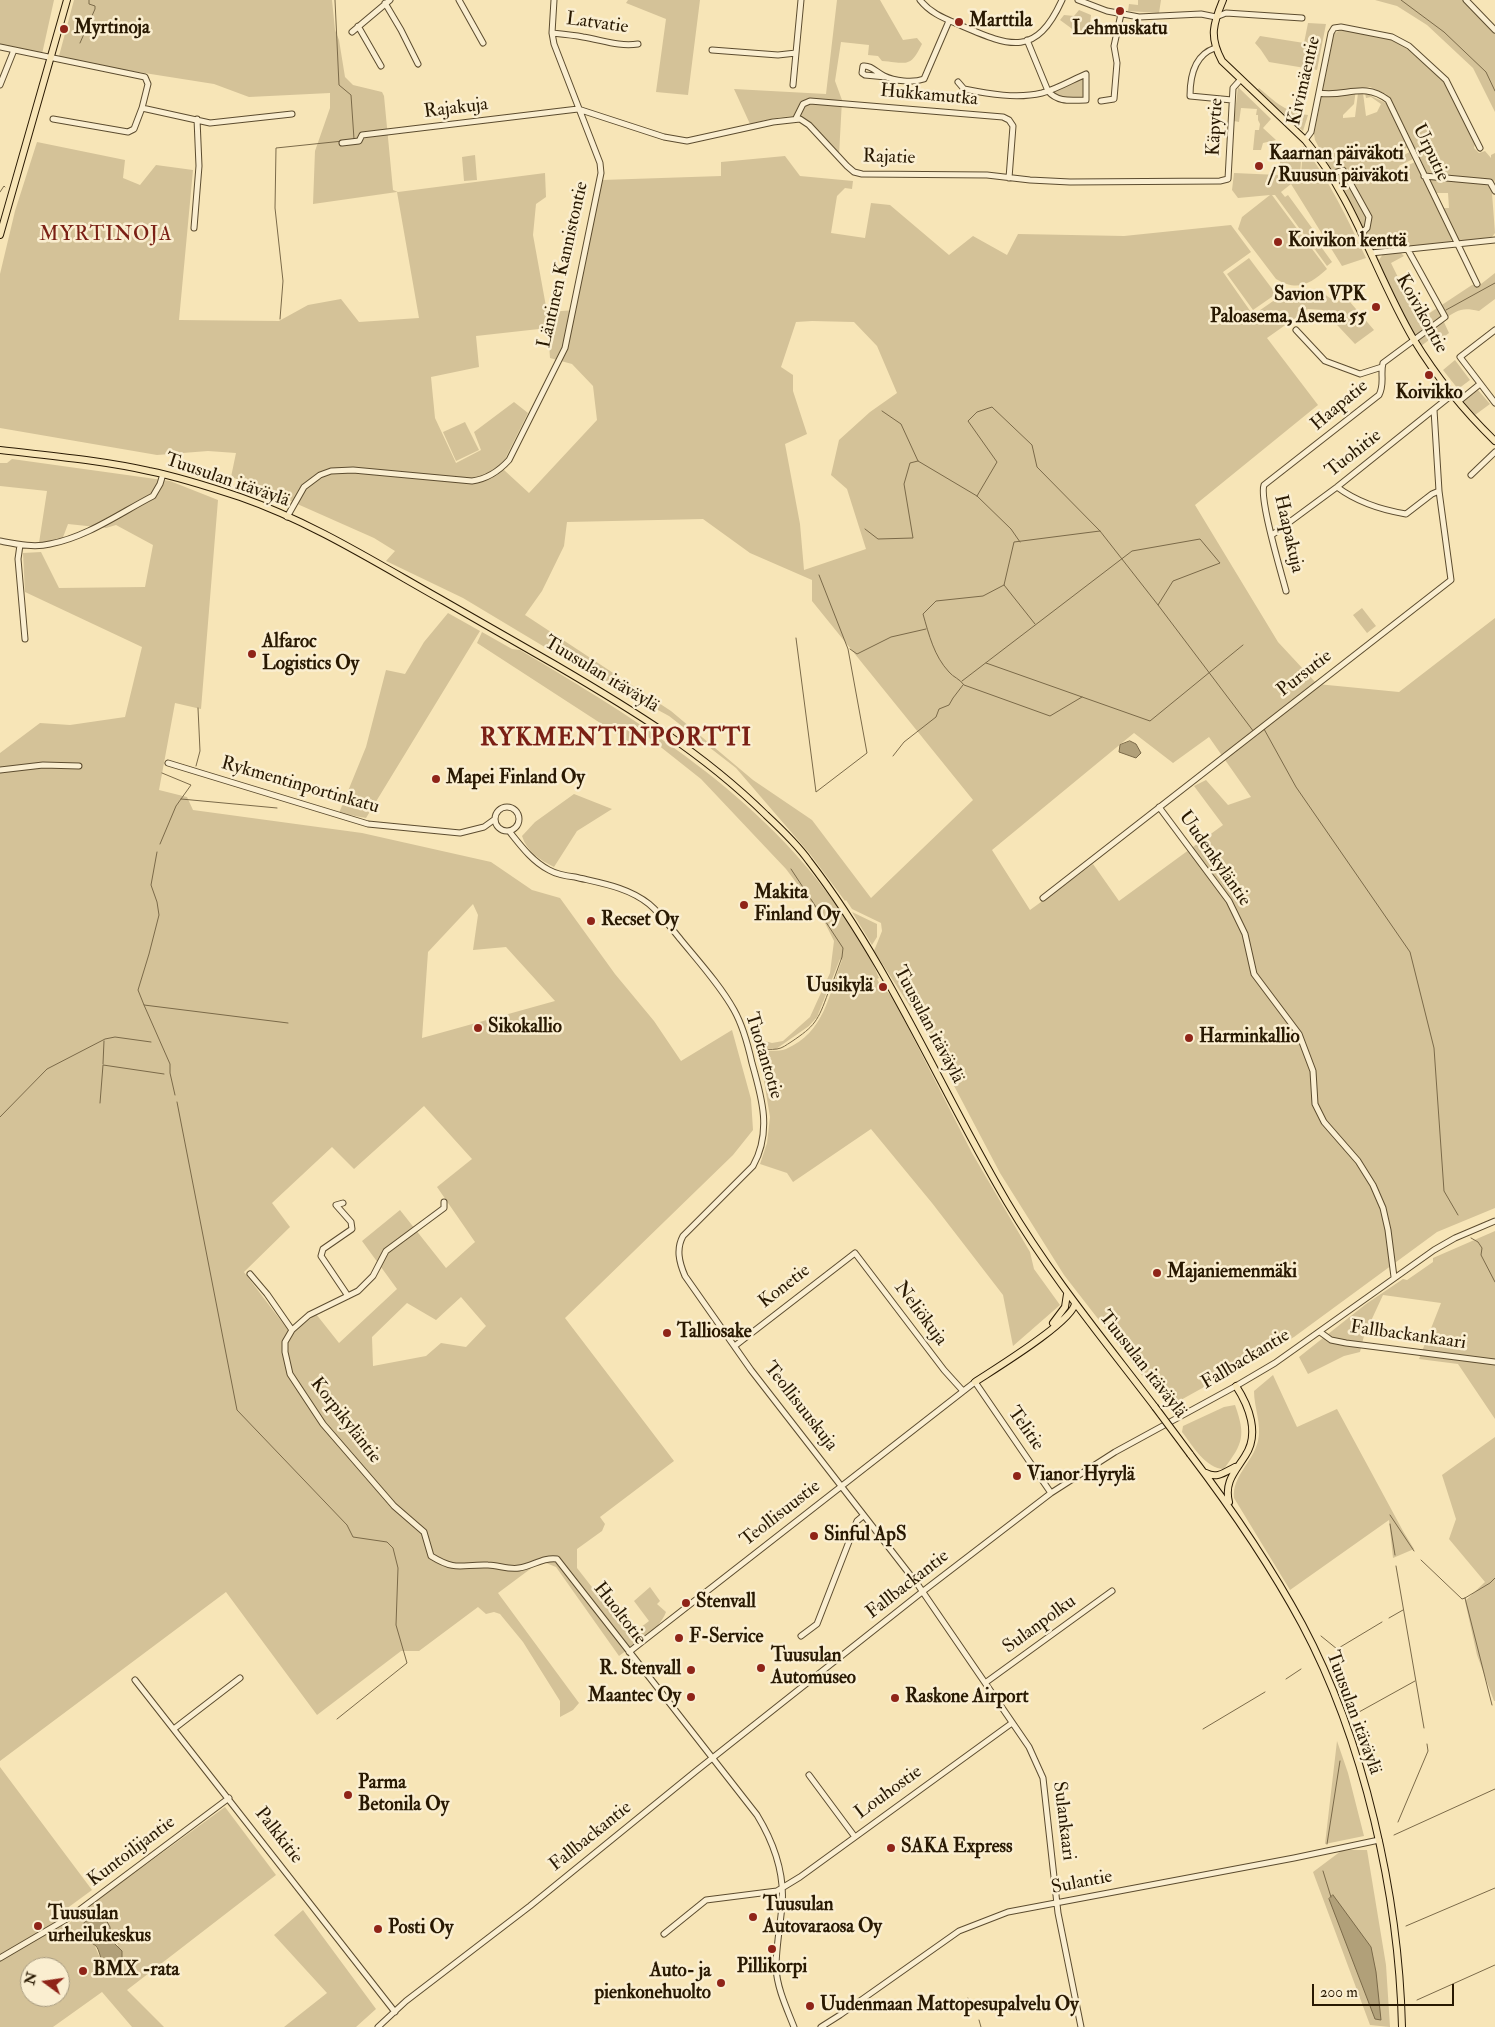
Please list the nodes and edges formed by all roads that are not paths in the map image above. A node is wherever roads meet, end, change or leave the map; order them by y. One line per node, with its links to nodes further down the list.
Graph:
1 (67, 0): 27 (main road)
2 (459, 0): 20 (street)
3 (554, 0): 18 (street)
4 (801, 0): 26 (street)
5 (920, 0): 14 (street)
6 (1062, 0): 19 (street)
7 (1078, 0): 11 (street)
8 (1223, 0): 12 (main road)
9 (1466, 0): 16 (street)
10 (387, 2): 15 (street); 28 (street)
11 (1121, 14): 12 (street); 38 (street)
12 (1216, 17): 13 (street); 23 (main road)
13 (1302, 18)
14 (950, 21): 19 (street); 30 (street)
15 (358, 26): 17 (street); 29 (street)
16 (1495, 30)
17 (352, 32)
18 (552, 33): 21 (street, Latvatie); 40 (street, Läntinen Kannistontie)
19 (1027, 40): 35 (street)
20 (483, 43)
21 (638, 44)
22 (0, 47): 24 (street)
23 (1215, 48): 31 (main road, Koivikontie); 37 (street)
24 (14, 50): 27 (street); 33 (street)
25 (712, 50): 26 (street)
26 (796, 53): 34 (street)
27 (52, 58): 39 (street); 55 (main road)
28 (418, 64)
29 (380, 66)
30 (886, 77)
31 (1240, 79): 37 (street, Käpytie); 45 (main road, Koivikontie)
32 (958, 82): 35 (street)
33 (0, 85)
34 (793, 85)
35 (1048, 91): 35 (street)
36 (1319, 93): 45 (street, Kivimäentie); 47 (street, Kivimäentie); 49 (street, Urputie)
37 (1232, 100): 51 (street, Käpytie)
38 (1101, 101)
39 (142, 108): 43 (street); 44 (street)
40 (578, 109): 42 (street); 46 (street, Rajakuja); 78 (street, Läntinen Kannistontie)
41 (292, 114): 44 (street)
42 (796, 118): 50 (street, Rajatie); 50 (street, Hukkamutka)
43 (52, 119)
44 (197, 119): 53 (street)
45 (1305, 140): 48 (main road, Koivikontie)
46 (342, 143)
47 (1480, 148)
48 (1331, 174): 54 (main road, Koivikontie); 54 (street)
49 (1424, 176): 52 (street); 57 (street, Urputie)
50 (1009, 178): 51 (street, Rajatie)
51 (1228, 179)
52 (1495, 191)
53 (194, 228)
54 (1362, 233): 59 (main road, Koivikontie)
55 (0, 235)
56 (1495, 240): 57 (street)
57 (1457, 244): 58 (street); 60 (street, Urputie)
58 (1408, 250): 59 (street); 63 (street, Haapatie)
59 (1371, 253): 63 (main road, Koivikontie)
60 (1476, 284)
61 (1296, 330): 64 (street)
62 (1495, 330): 65 (street)
63 (1414, 340): 64 (street, Haapatie); 66 (main road, Koivikontie)
64 (1382, 366): 75 (street, Haapatie)
65 (1480, 384): 67 (street); 68 (street)
66 (1453, 394): 67 (main road, Koivikontie); 69 (street, Tuohitie)
67 (1458, 400): 70 (main road, Koivikontie)
68 (1494, 405)
69 (1434, 410): 76 (street, Tuohitie); 77 (street, Pursutie)
70 (1495, 441)
71 (0, 450): 73 (main road, Tuusulan itäväylä)
72 (1495, 452): 74 (street)
73 (163, 474): 78 (main road, Tuusulan itäväylä); 81 (street)
74 (1471, 475)
75 (1264, 485): 79 (street, Haapakuja)
76 (1337, 487): 77 (street); 79 (street, Tuohitie)
77 (1439, 491): 87 (street, Pursutie)
78 (287, 517): 101 (main road, Tuusulan itäväylä)
79 (1272, 535): 82 (street, Haapakuja)
80 (0, 540): 81 (street)
81 (20, 545): 83 (street)
82 (1286, 591)
83 (25, 639)
84 (168, 763): 90 (street, Rykmentinportinkatu)
85 (79, 766): 86 (street)
86 (0, 770)
87 (1159, 807): 94 (street, Pursutie); 100 (street, Uudenkyläntie)
88 (495, 819): 89 (street); 90 (street, Rykmentinportinkatu); 91 (street)
89 (516, 826): 92 (street); 93 (street)
90 (484, 827): 91 (street, Rykmentinportinkatu)
91 (498, 827): 92 (street)
92 (509, 831): 93 (street, Tuotantotie)
93 (518, 841): 107 (street, Tuotantotie)
94 (1044, 898)
95 (444, 1202): 102 (street)
96 (342, 1203): 102 (street)
97 (1495, 1221): 100 (street, Fallbackantie)
98 (855, 1253): 107 (street, Konetie); 112 (street, Neliökuja)
99 (250, 1274): 105 (street)
100 (1394, 1277): 106 (street, Fallbackantie)
101 (1068, 1294): 103 (main road, Tuusulan itäväylä); 108 (main road)
102 (348, 1296): 105 (street)
103 (1074, 1303): 104 (main road, Tuusulan itäväylä); 108 (main road)
104 (1088, 1321): 108 (main road); 114 (main road, Tuusulan itäväylä, bridge)
105 (292, 1330): 119 (street, Korpikyläntie)
106 (1320, 1332): 109 (street, Fallbackankaari); 111 (street, Fallbackantie)
107 (736, 1345): 115 (street, Teollisuuskuja)
108 (1026, 1347): 110 (main road)
109 (1495, 1362)
110 (975, 1382): 112 (street, Teollisuustie); 116 (street, Telitie)
111 (1236, 1386): 113 (main road); 116 (street, Fallbackantie)
112 (964, 1391): 115 (street, Teollisuustie)
113 (1237, 1466): 114 (main road); 117 (main road)
114 (1204, 1472): 117 (main road, Tuusulan itäväylä)
115 (842, 1486): 118 (street); 123 (street, Teollisuustie)
116 (1051, 1493): 121 (street, Fallbackantie)
117 (1230, 1506): 133 (main road, Tuusulan itäväylä)
118 (863, 1516): 121 (street); 122 (street)
119 (557, 1559): 123 (street, Huoltotie)
120 (1112, 1591): 126 (street, Sulanpolku)
121 (922, 1592): 126 (street, Sulankaari); 129 (street, Fallbackantie)
122 (801, 1636)
123 (629, 1652): 129 (street, Huoltotie)
124 (240, 1678): 128 (street)
125 (135, 1680): 128 (street, Palkkitie)
126 (985, 1683): 127 (street, Sulankaari)
127 (1012, 1723): 132 (street, Louhostie); 135 (street, Sulankaari)
128 (175, 1728): 131 (street, Palkkitie)
129 (713, 1758): 134 (street, Huoltotie); 138 (street, Fallbackantie)
130 (809, 1775): 132 (street)
131 (229, 1798): 137 (street, Kuntoilijantie); 138 (street, Palkkitie)
132 (855, 1836): 134 (street, Louhostie)
133 (1379, 1840): 135 (street, Sulantie); 143 (main road, Tuusulan itäväylä)
134 (782, 1888): 136 (street, Louhostie); 140 (street, Huoltotie)
135 (1057, 1903): 141 (street, Sulantie); 142 (street, Sulankaari)
136 (664, 1934)
137 (0, 1958)
138 (394, 2012): 139 (street, Fallbackantie)
139 (378, 2027)
140 (794, 2027)
141 (821, 2027)
142 (1081, 2027)
143 (1402, 2027)

